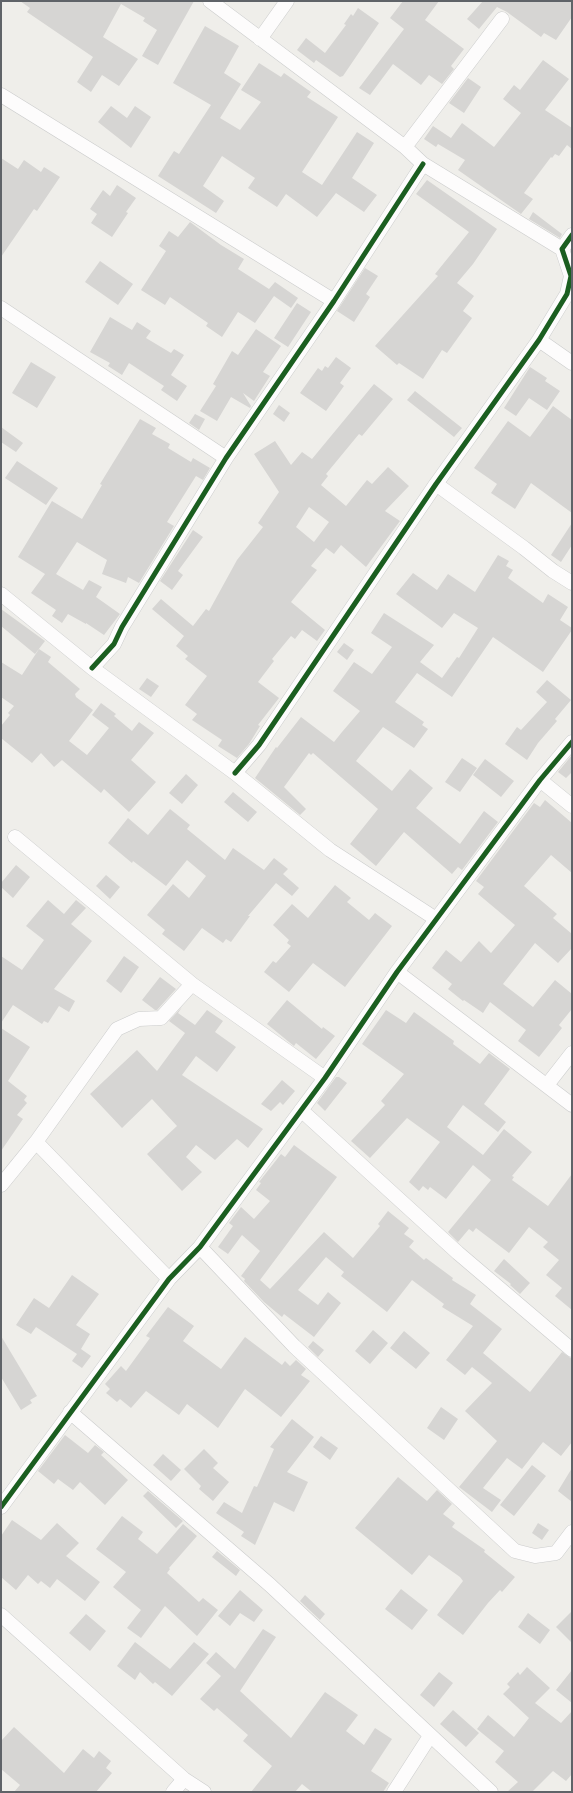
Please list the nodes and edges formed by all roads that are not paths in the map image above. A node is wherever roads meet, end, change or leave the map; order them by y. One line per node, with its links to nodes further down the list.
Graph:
1 (210, 1): 4 (street)
2 (287, 1): 4 (street)
3 (502, 19): 6 (street)
4 (260, 39): 6 (street)
5 (1, 95): 10 (street)
6 (405, 147): 7 (street)
7 (423, 164): 9 (street); 10 (street)
8 (572, 234): 9 (street)
9 (562, 249): 12 (street)
10 (334, 301): 14 (street)
11 (1, 308): 14 (street)
12 (538, 340): 13 (street); 15 (street)
13 (572, 363)
14 (226, 458): 18 (street)
15 (436, 484): 16 (street); 20 (street)
16 (572, 583)
17 (1, 594): 18 (street)
18 (92, 668): 20 (street)
19 (572, 742): 21 (street)
20 (235, 773): 24 (street)
21 (540, 780): 22 (street); 24 (street)
22 (572, 806)
23 (15, 837): 26 (street)
24 (436, 919): 25 (street)
25 (397, 972): 28 (street); 29 (street)
26 (192, 984): 28 (street); 32 (street)
27 (572, 1052): 29 (street)
28 (325, 1078): 31 (street)
29 (547, 1086): 30 (street)
30 (572, 1105)
31 (301, 1110): 34 (street); 36 (street)
32 (36, 1142): 33 (street); 35 (street)
33 (1, 1185)
34 (200, 1247): 35 (street); 39 (street)
35 (169, 1279): 37 (street)
36 (572, 1350)
37 (70, 1412): 38 (street); 41 (street)
38 (1, 1507)
39 (572, 1532)
40 (1, 1615): 42 (street)
41 (430, 1736): 45 (street); 46 (street)
42 (184, 1778): 43 (street); 44 (street)
43 (173, 1792)
44 (204, 1792)
45 (394, 1792)
46 (491, 1792)

